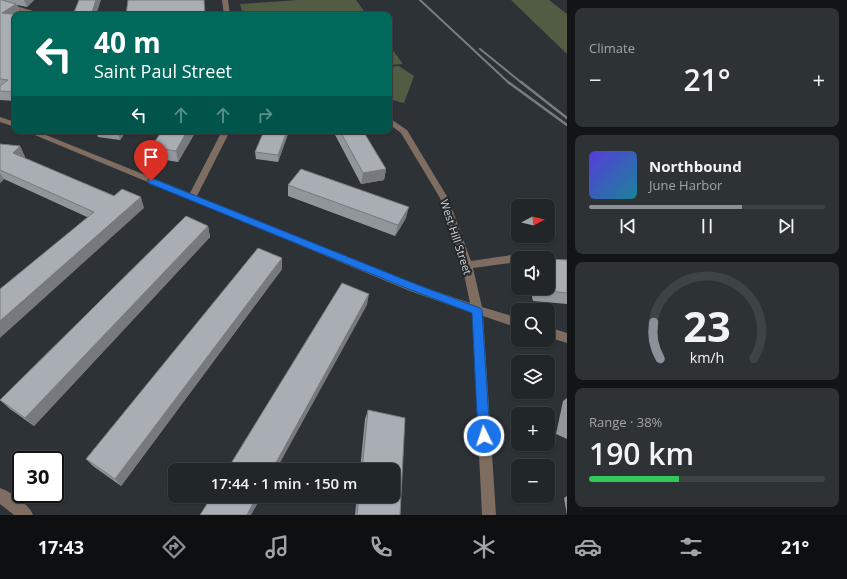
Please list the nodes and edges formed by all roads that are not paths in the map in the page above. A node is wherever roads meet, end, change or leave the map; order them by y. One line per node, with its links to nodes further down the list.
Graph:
1 (225, 0): 4 (street)
2 (0, 3): 3 (street)
3 (32, 12)
4 (227, 12)
5 (0, 118): 7 (street)
6 (392, 122): 12 (street, West Hill Street)
7 (12, 124)
8 (36, 134): 10 (street)
9 (224, 134): 10 (street)
10 (192, 197): 13 (street)
11 (511, 259): 12 (street)
12 (467, 265): 13 (street, West Hill Street)
13 (477, 310): 14 (street); 19 (street, West Hill Street)
14 (511, 321)
15 (555, 334): 16 (street)
16 (567, 338)
17 (0, 494): 18 (street)
18 (26, 515)
19 (489, 515)

